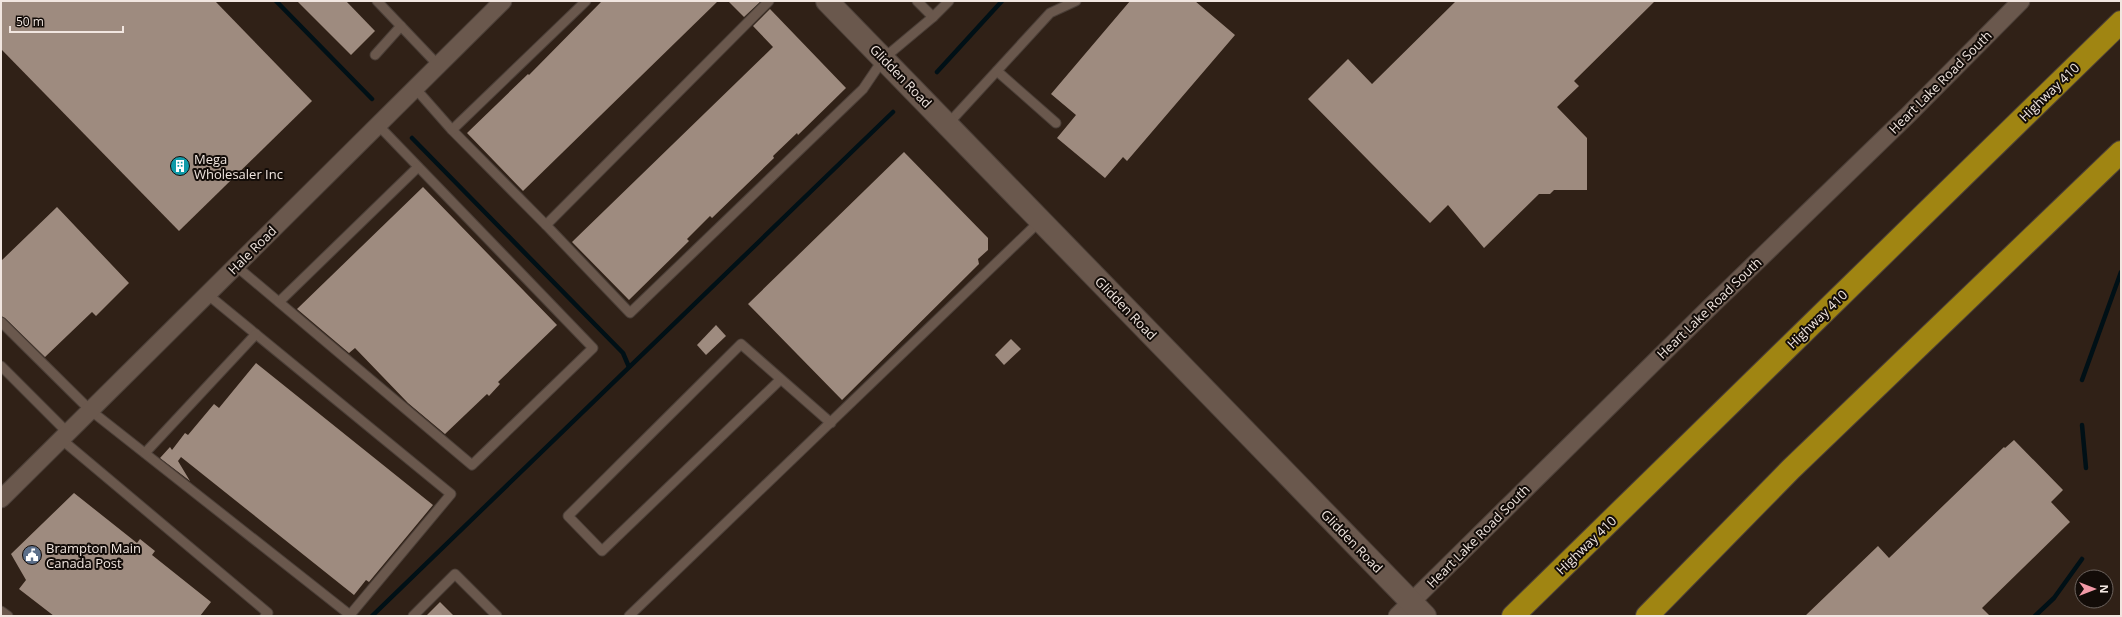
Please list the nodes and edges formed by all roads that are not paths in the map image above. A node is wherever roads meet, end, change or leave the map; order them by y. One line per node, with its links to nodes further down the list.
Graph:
1 (377, 1): 12 (lane)
2 (503, 1): 15 (street, Hale Road)
3 (586, 1): 21 (lane)
4 (769, 1): 25 (lane)
5 (827, 1): 14 (street, Glidden Road)
6 (917, 1): 10 (lane)
7 (949, 1): 10 (lane)
8 (1076, 1): 16 (lane)
9 (2021, 1): 39 (street, Heart Lake Road South)
10 (933, 17): 14 (lane)
11 (2121, 22): 45 (highway, Highway 410)
12 (401, 26): 13 (lane); 15 (lane)
13 (374, 55)
14 (884, 58): 19 (street, Glidden Road); 25 (lane)
15 (438, 65): 17 (street, Hale Road)
16 (997, 71): 18 (lane); 19 (lane)
17 (415, 88): 20 (street, Hale Road); 21 (lane)
18 (1056, 123)
19 (948, 124): 24 (street, Glidden Road)
20 (378, 125): 23 (lane); 26 (street, Hale Road)
21 (452, 130): 25 (lane)
22 (2121, 152): 46 (highway)
23 (418, 167): 28 (lane); 28 (lane)
24 (1041, 220): 34 (lane); 39 (street, Glidden Road)
25 (546, 225)
26 (236, 266): 27 (street, Hale Road); 28 (lane)
27 (207, 294): 30 (lane); 33 (street, Hale Road)
28 (279, 302)
29 (1, 322): 33 (lane)
30 (256, 334): 36 (lane); 36 (lane)
31 (1, 366): 35 (lane)
32 (781, 378): 32 (lane); 34 (lane)
33 (90, 410): 35 (street, Hale Road); 36 (lane)
34 (831, 423): 44 (lane)
35 (64, 436): 37 (street, Hale Road); 41 (lane)
36 (145, 453)
37 (1, 499)
38 (1, 611): 40 (lane)
39 (1411, 611)
40 (8, 616)
41 (265, 616)
42 (413, 616): 43 (lane)
43 (497, 616)
44 (629, 616)
45 (1513, 616)
46 (1647, 616)

